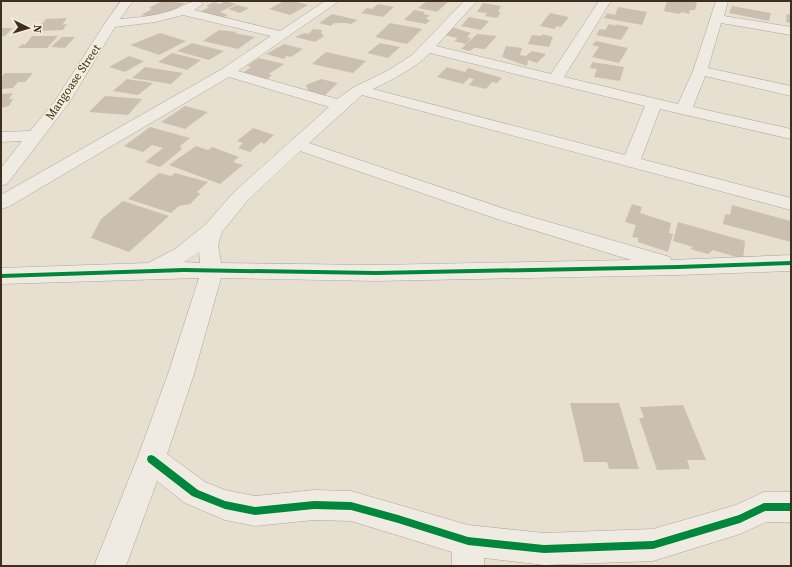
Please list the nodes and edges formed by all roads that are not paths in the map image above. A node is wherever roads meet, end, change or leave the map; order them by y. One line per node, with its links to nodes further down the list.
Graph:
1 (127, 1): 9 (street, Mangoase Street)
2 (203, 1): 7 (street)
3 (333, 1): 11 (street)
4 (471, 1): 12 (street)
5 (605, 1): 15 (street)
6 (722, 1): 8 (street)
7 (184, 10): 9 (street); 11 (street)
8 (716, 18): 10 (street); 13 (street)
9 (111, 23): 22 (street, Mangoase Street)
10 (791, 31)
11 (281, 35): 14 (street)
12 (427, 48): 15 (street); 16 (street)
13 (700, 70): 17 (street); 20 (street)
14 (227, 72): 19 (street); 27 (street)
15 (556, 78): 18 (street)
16 (359, 90): 19 (street); 25 (street)
17 (791, 91)
18 (654, 103): 20 (street); 25 (street)
19 (340, 104): 24 (street)
20 (684, 109): 21 (street)
21 (791, 134)
22 (35, 136): 23 (street); 26 (street, Mangoase Street)
23 (1, 137)
24 (296, 144): 29 (street); 31 (street)
25 (631, 162): 28 (street)
26 (1, 180)
27 (1, 203)
28 (791, 204)
29 (212, 230): 32 (street); 33 (street)
30 (791, 263): 31 (street)
31 (678, 268): 32 (street)
32 (212, 271): 33 (street); 35 (street)
33 (150, 272): 34 (street)
34 (1, 276)
35 (151, 459): 37 (street); 38 (street)
36 (791, 507): 37 (street)
37 (468, 554)
38 (110, 566)

